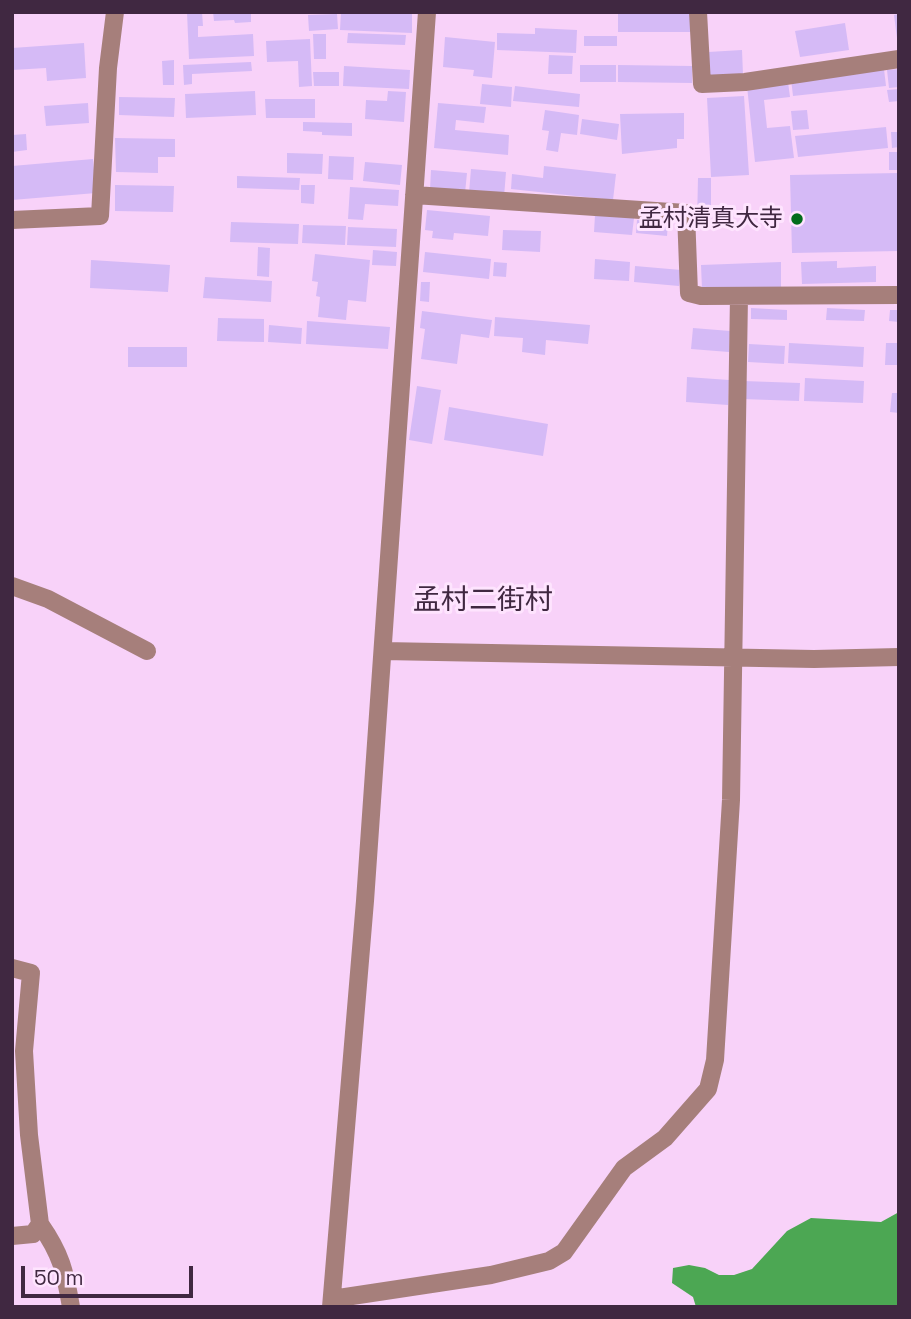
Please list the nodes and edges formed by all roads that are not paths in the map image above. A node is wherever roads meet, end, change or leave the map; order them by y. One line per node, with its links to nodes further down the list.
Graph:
1 (115, 12): 6 (street)
2 (427, 12): 5 (street)
3 (698, 12): 4 (street)
4 (899, 60)
5 (414, 195): 8 (street); 11 (street)
6 (12, 220)
7 (899, 294): 8 (street)
8 (739, 296): 13 (street)
9 (12, 586): 10 (street)
10 (147, 651)
11 (383, 651): 13 (street); 17 (street)
12 (899, 657): 13 (street)
13 (733, 658): 17 (street)
14 (12, 968): 15 (street)
15 (40, 1224): 16 (street); 18 (street)
16 (12, 1236)
17 (332, 1303)
18 (71, 1307)

